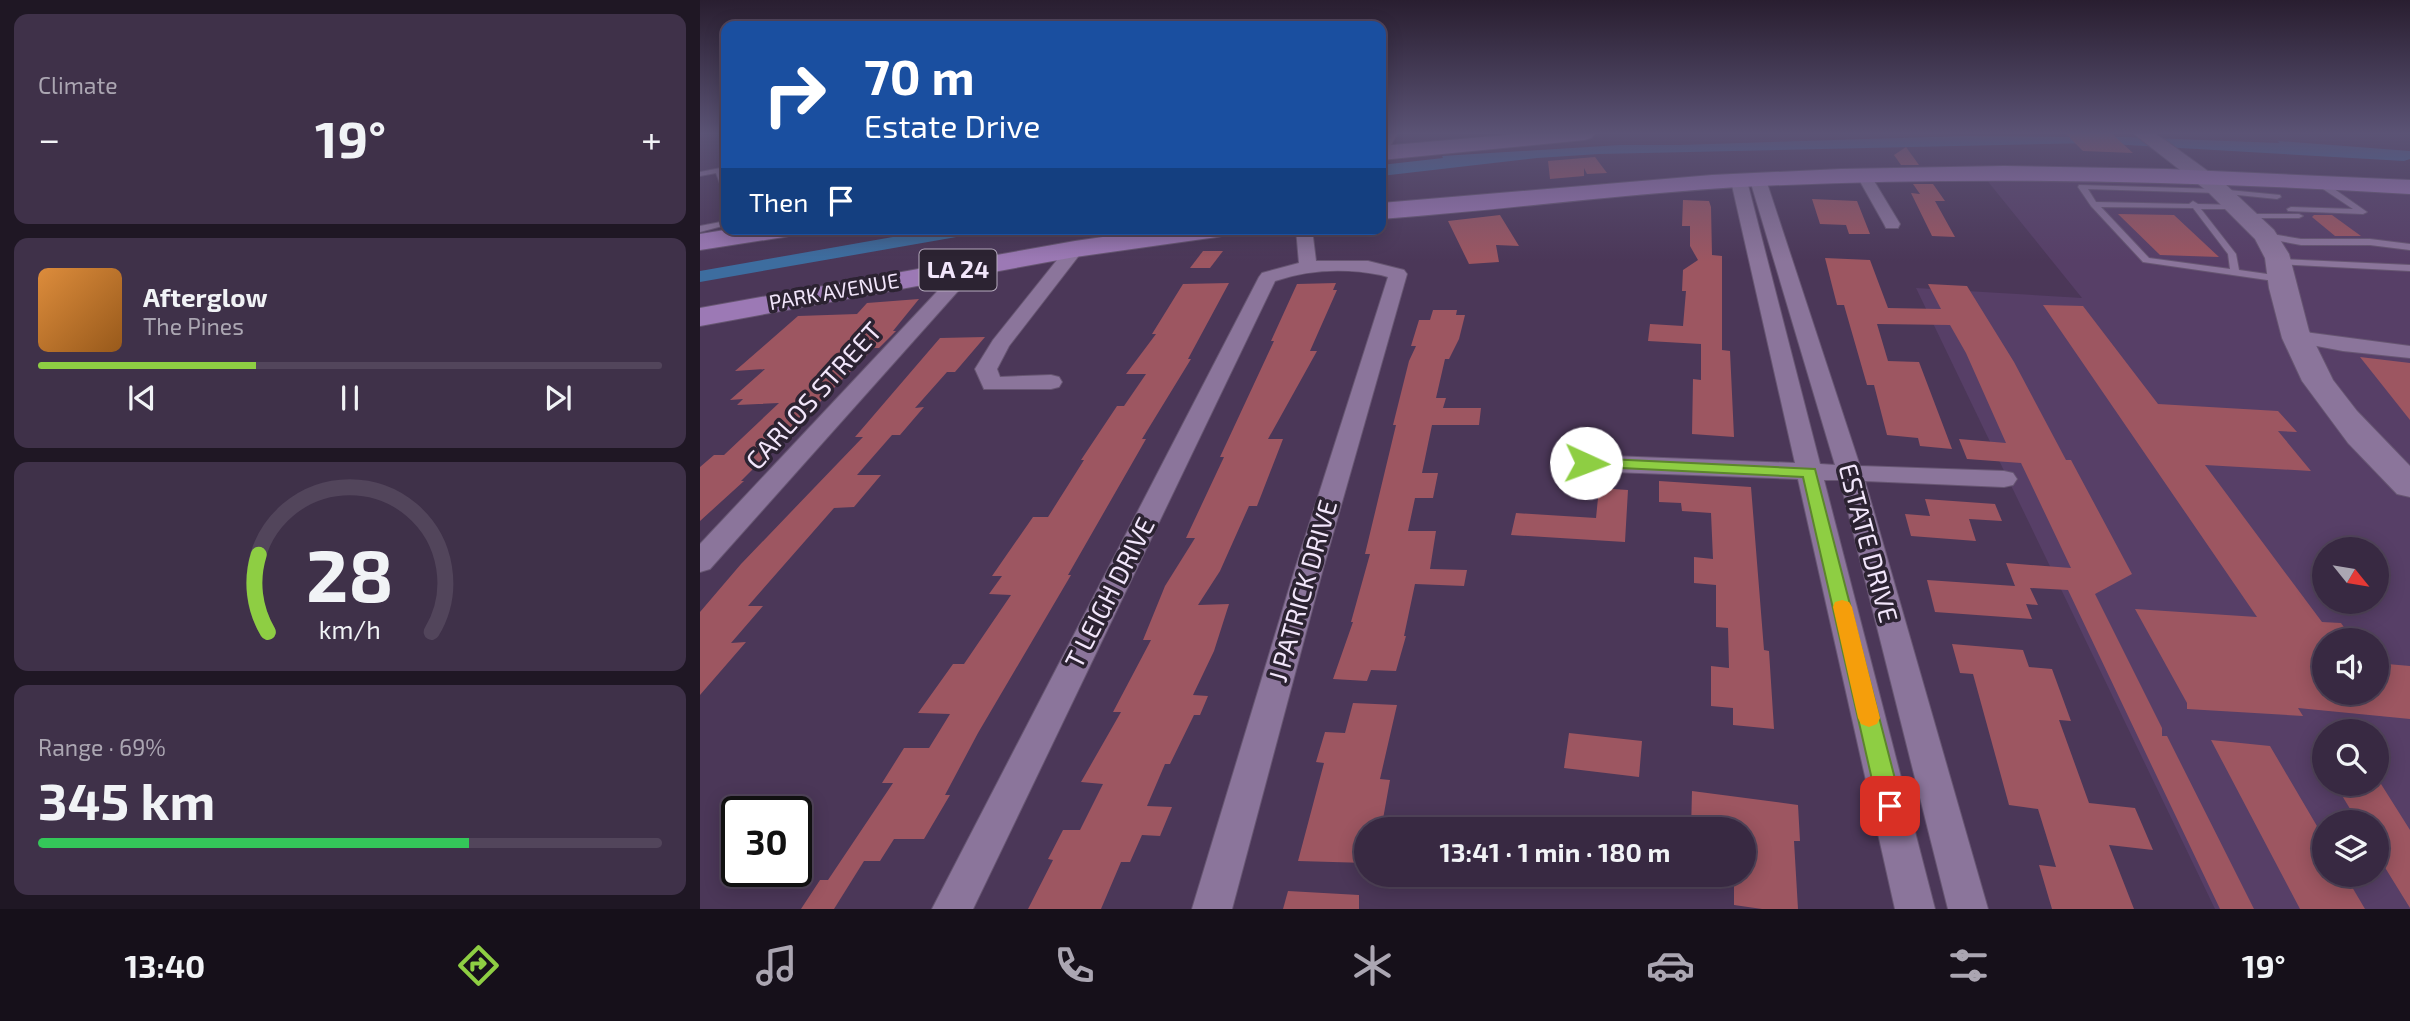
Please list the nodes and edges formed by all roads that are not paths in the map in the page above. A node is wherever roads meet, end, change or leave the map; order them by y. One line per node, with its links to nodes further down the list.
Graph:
1 (1852, 176): 6 (main road)
2 (1864, 176): 17 (street)
3 (1886, 176): 7 (main road)
4 (2203, 176): 11 (main road)
5 (2256, 178): 8 (main road); 11 (main road); 12 (lane)
6 (1748, 180): 16 (main road); 38 (street, ESTATE DRIVE); 39 (street, ESTATE DRIVE)
7 (2076, 180): 9 (lane); 11 (main road); 13 (lane)
8 (2317, 181): 10 (main road); 15 (lane)
9 (2177, 189): 11 (lane); 14 (lane)
10 (2404, 190)
11 (2226, 193): 12 (lane); 14 (lane); 15 (lane); 28 (main road)
12 (2277, 197): 15 (lane)
13 (2094, 204): 14 (lane); 20 (lane)
14 (2197, 206): 32 (lane)
15 (2291, 209)
16 (1386, 210)
17 (1892, 223)
18 (721, 224): 19 (lane)
19 (700, 229)
20 (2120, 233): 27 (lane); 27 (lane)
21 (745, 235): 24 (main road)
22 (1176, 235): 26 (main road, PARK AVENUE / LA 24)
23 (1305, 235): 29 (street)
24 (700, 242)
25 (2410, 247): 28 (lane)
26 (1075, 250): 30 (main road, PARK AVENUE / LA 24); 36 (street)
27 (2144, 251): 32 (lane)
28 (2276, 259): 31 (lane); 32 (lane); 34 (main road)
29 (1308, 266): 43 (street, T LEIGH DRIVE); 44 (street, J PATRICK DRIVE)
30 (969, 268): 33 (main road, PARK AVENUE / LA 24); 42 (street, CARLOS STREET)
31 (2410, 268)
32 (2235, 271)
33 (700, 317)
34 (2297, 337): 35 (street); 41 (main road)
35 (2410, 352)
36 (1051, 382)
37 (1586, 463): 38 (street)
38 (1810, 472): 39 (street); 45 (street, ESTATE DRIVE)
39 (1850, 472): 40 (street); 46 (street, ESTATE DRIVE)
40 (2004, 480)
41 (2410, 486)
42 (700, 562)
43 (951, 909)
44 (1212, 909)
45 (1915, 909)
46 (1968, 909)

